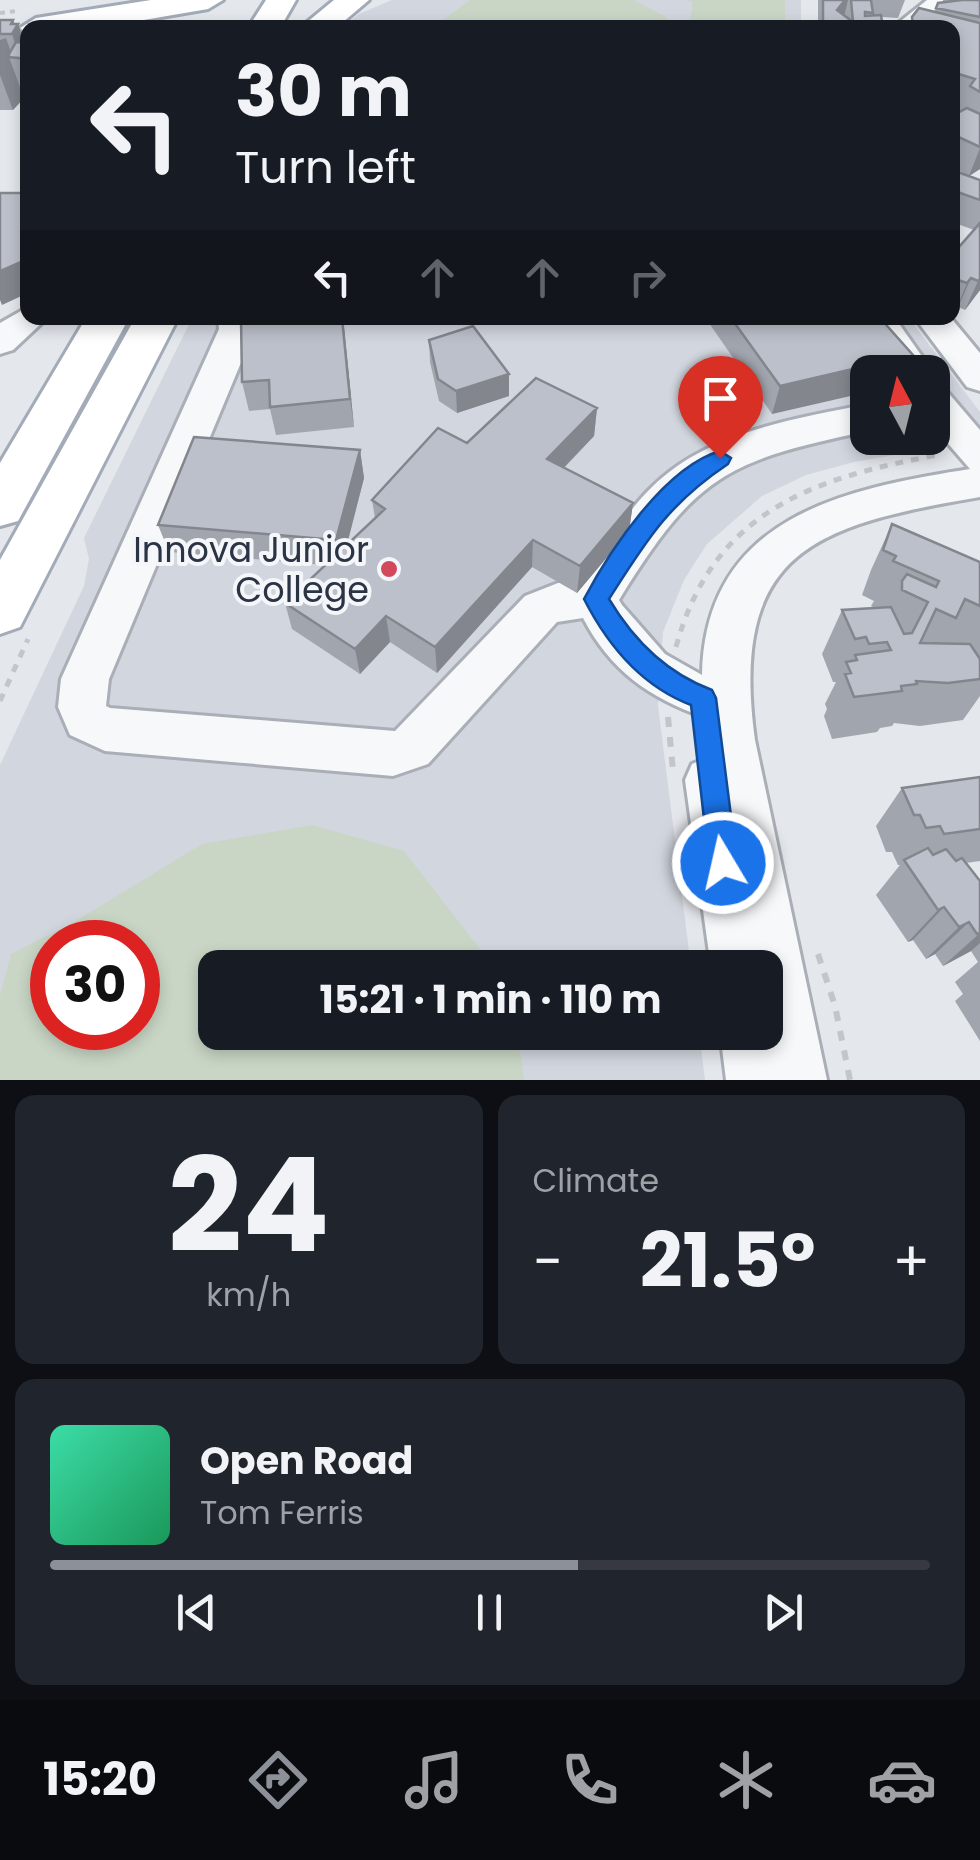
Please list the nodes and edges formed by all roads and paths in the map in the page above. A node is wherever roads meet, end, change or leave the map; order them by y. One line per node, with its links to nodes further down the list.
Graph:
1 (114, 0): 6 (main road)
2 (208, 0): 5 (main road)
3 (354, 0): 9 (main road)
4 (943, 0): 10 (street)
5 (159, 7): 7 (main road); 8 (main road)
6 (0, 18)
7 (83, 20)
8 (234, 20)
9 (326, 20)
10 (917, 20)
11 (21, 325): 17 (street)
12 (103, 325): 25 (main road)
13 (152, 325): 27 (main road)
14 (236, 325): 26 (street)
15 (882, 325): 18 (street)
16 (938, 325): 19 (street)
17 (0, 342)
18 (903, 355)
19 (978, 370)
20 (850, 421): 26 (street)
21 (950, 422): 22 (street)
22 (980, 457)
23 (980, 465): 28 (street)
24 (980, 482): 28 (street)
25 (0, 507)
26 (596, 599): 28 (street)
27 (0, 611)
28 (715, 699): 30 (street); 33 (street)
29 (812, 936): 34 (path)
30 (736, 950)
31 (751, 1050): 32 (street)
32 (756, 1080)
33 (796, 1080)
34 (850, 1080)

